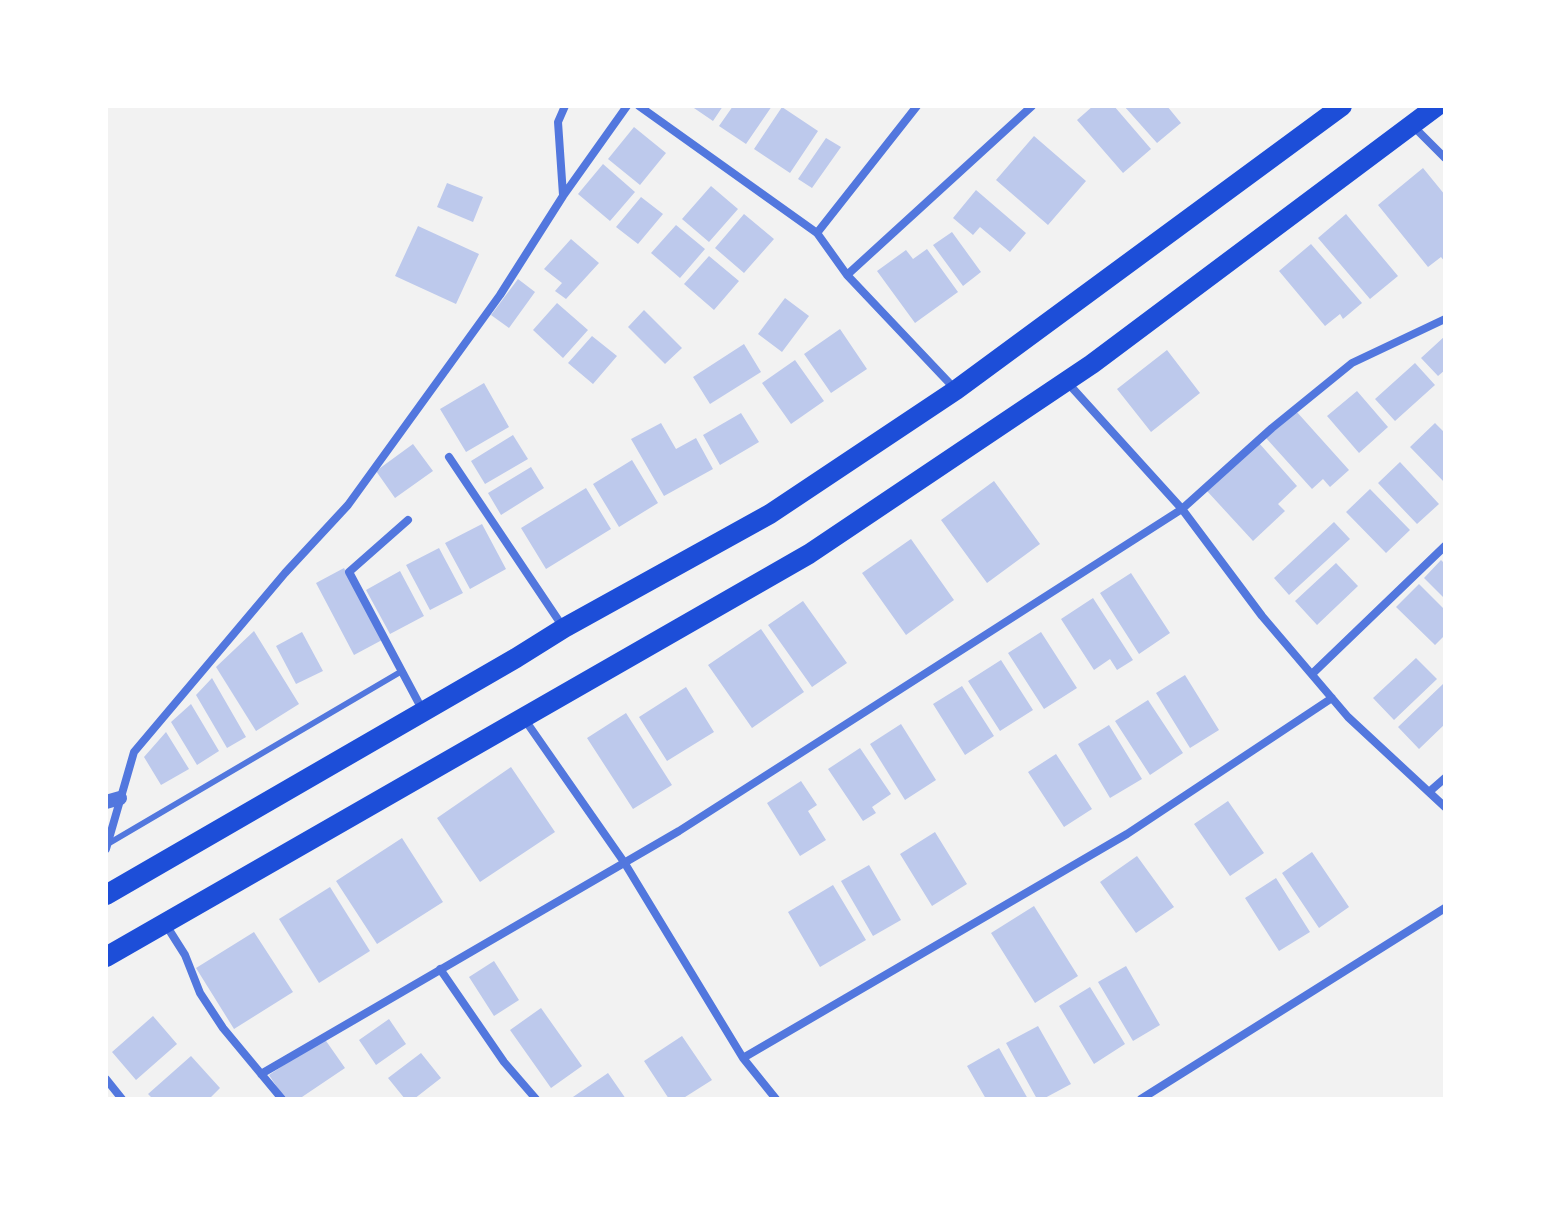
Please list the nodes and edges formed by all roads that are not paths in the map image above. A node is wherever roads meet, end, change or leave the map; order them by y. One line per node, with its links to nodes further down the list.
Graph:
1 (565, 106): 10 (street)
2 (627, 106): 10 (street)
3 (639, 106): 11 (street)
4 (917, 106): 11 (street)
5 (1032, 106): 12 (street)
6 (1342, 106): 15 (main road)
7 (1437, 106): 8 (main road)
8 (1412, 125): 9 (street); 14 (main road)
9 (1445, 158)
10 (563, 196): 28 (street)
11 (817, 233): 12 (street)
12 (847, 275): 15 (street)
13 (1445, 319): 17 (street)
14 (1066, 381): 17 (street); 25 (main road)
15 (956, 390): 20 (main road)
16 (449, 457): 20 (street)
17 (1182, 509): 22 (street); 31 (street)
18 (408, 520): 21 (street)
19 (1445, 546): 22 (street)
20 (564, 628): 24 (main road)
21 (402, 671): 24 (street); 30 (lane)
22 (1312, 674): 23 (street)
23 (1332, 698): 27 (street); 37 (street)
24 (424, 712): 32 (main road)
25 (523, 717): 31 (street); 34 (main road)
26 (1445, 778): 27 (street)
27 (1429, 792): 29 (street)
28 (111, 802): 30 (street)
29 (1445, 807)
30 (106, 846)
31 (624, 862): 36 (street); 37 (street)
32 (106, 895)
33 (1445, 908): 44 (street)
34 (165, 923): 35 (main road); 38 (street)
35 (106, 957)
36 (440, 969): 38 (street); 42 (street)
37 (743, 1058): 43 (street)
38 (261, 1074): 41 (street)
39 (106, 1079): 40 (street)
40 (122, 1099)
41 (282, 1099)
42 (536, 1099)
43 (776, 1099)
44 (1141, 1099)

